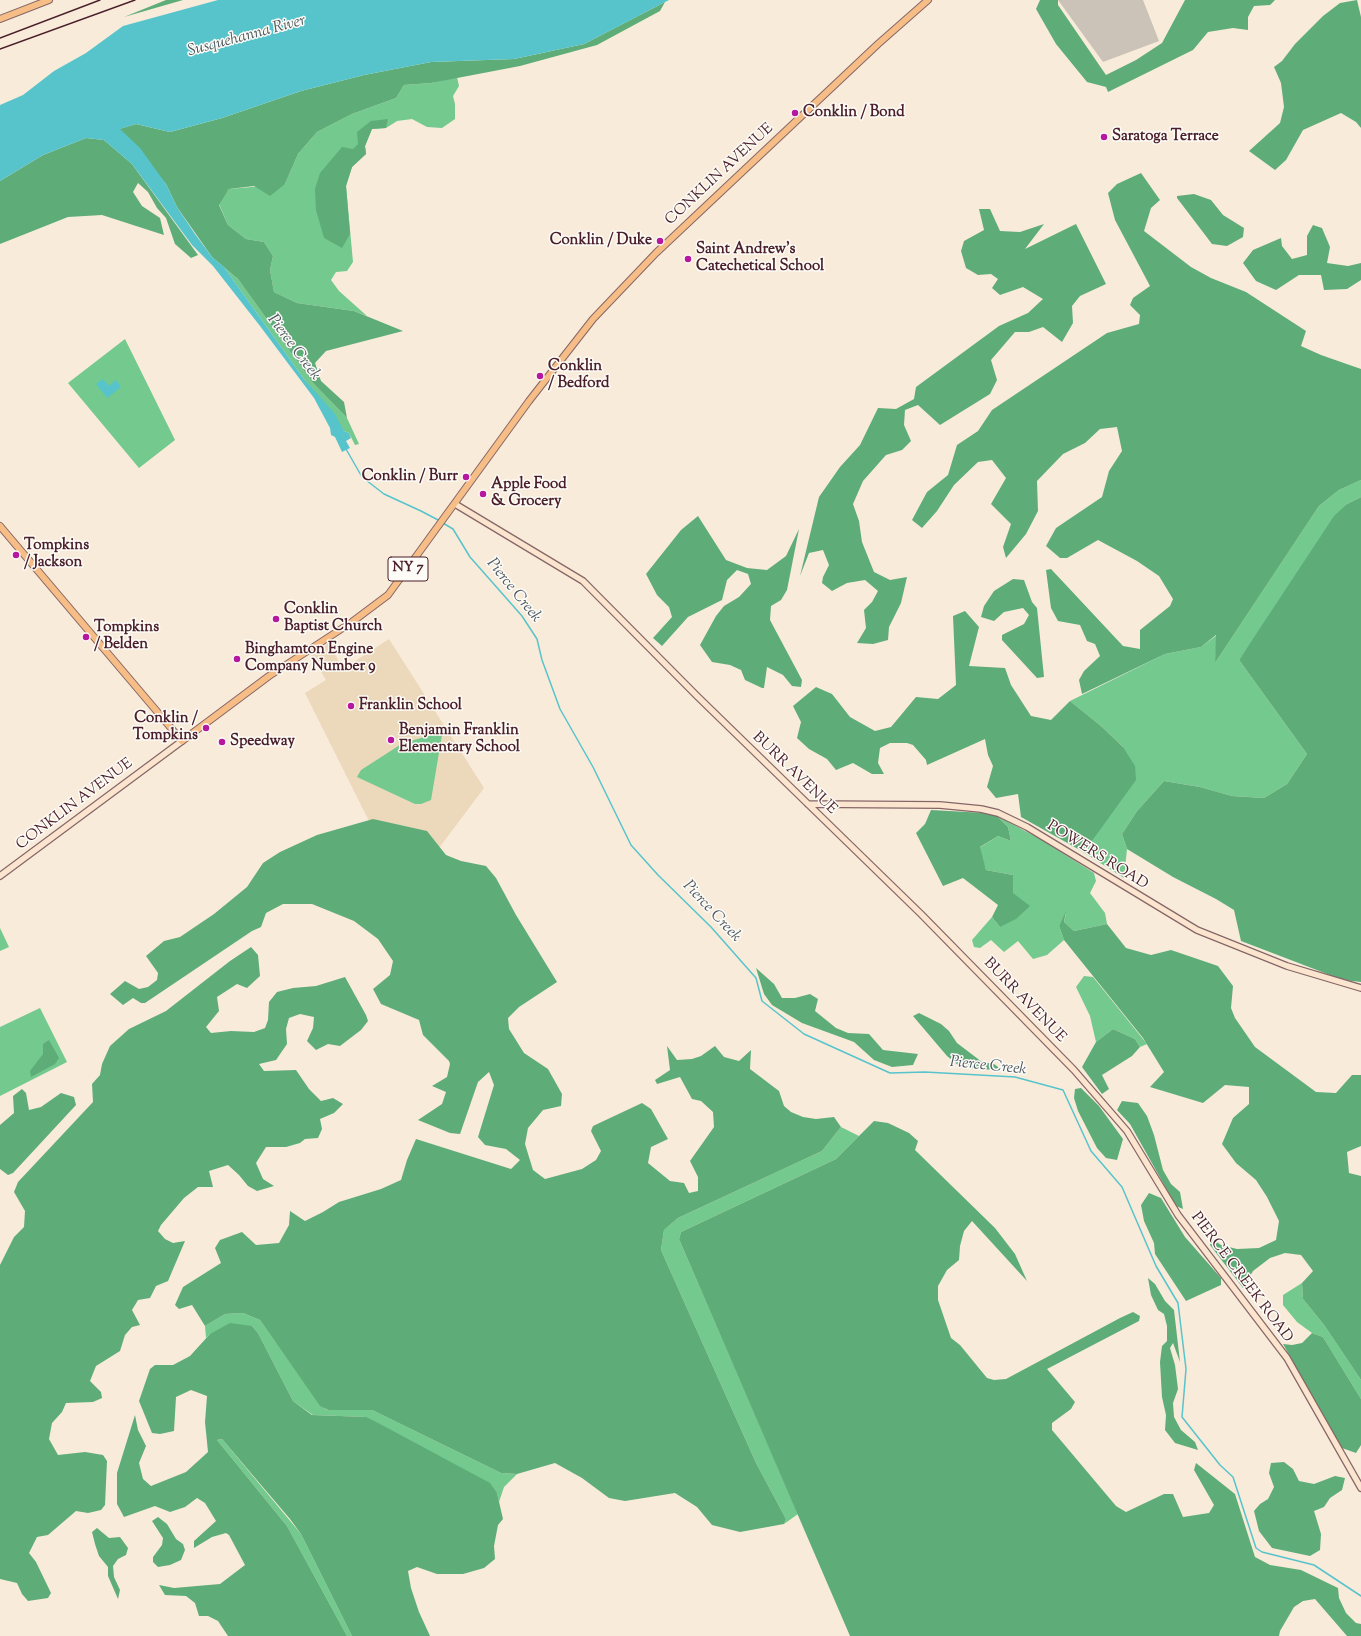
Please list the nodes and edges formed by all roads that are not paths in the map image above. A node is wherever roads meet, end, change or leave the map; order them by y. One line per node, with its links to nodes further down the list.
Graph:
1 (49, 0): 3 (main road)
2 (928, 0): 4 (main road, CONKLIN AVENUE / NY 7)
3 (0, 19)
4 (455, 504): 6 (main road, CONKLIN AVENUE / NY 7); 7 (street, BURR AVENUE)
5 (0, 526): 6 (main road)
6 (182, 741): 8 (street, CONKLIN AVENUE)
7 (808, 804): 9 (street, POWERS ROAD); 10 (street, BURR AVENUE)
8 (0, 876)
9 (1361, 988)
10 (1092, 1090): 11 (street, PIERCE CREEK ROAD)
11 (1361, 1488)

